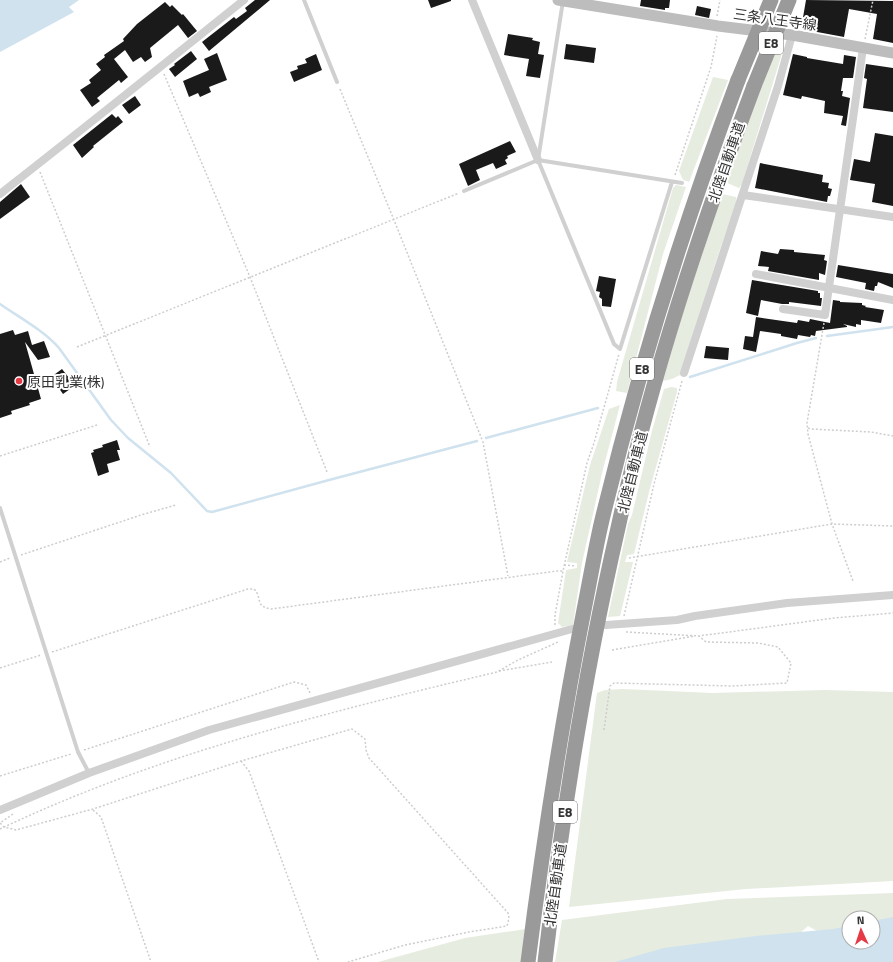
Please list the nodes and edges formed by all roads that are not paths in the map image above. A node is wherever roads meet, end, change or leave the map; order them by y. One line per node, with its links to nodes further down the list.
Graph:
1 (244, 0): 15 (street)
2 (304, 0): 10 (lane)
3 (472, 0): 11 (street)
4 (561, 0): 7 (main road, 三条八王寺線); 11 (lane)
5 (771, 0): 30 (highway, 北陸自動車道 / E8, bridge)
6 (789, 0): 31 (highway, 北陸自動車道 / E8, bridge)
7 (792, 35): 8 (main road, 三条八王寺線); 16 (street)
8 (863, 48): 9 (main road, 三条八王寺線); 17 (street)
9 (893, 53)
10 (337, 82)
11 (538, 160): 12 (lane); 12 (lane); 14 (lane)
12 (672, 182): 13 (lane)
13 (682, 183)
14 (464, 191)
15 (0, 194)
16 (743, 195): 17 (street); 23 (street)
17 (841, 209): 18 (street); 20 (street)
18 (893, 217)
19 (756, 274): 20 (street)
20 (829, 288): 21 (street); 22 (street)
21 (893, 300)
22 (783, 309)
23 (684, 373)
24 (0, 508): 28 (lane)
25 (893, 595): 26 (street)
26 (606, 625)
27 (565, 632): 28 (street)
28 (89, 773): 29 (street)
29 (0, 810)
30 (528, 962)
31 (545, 962)

